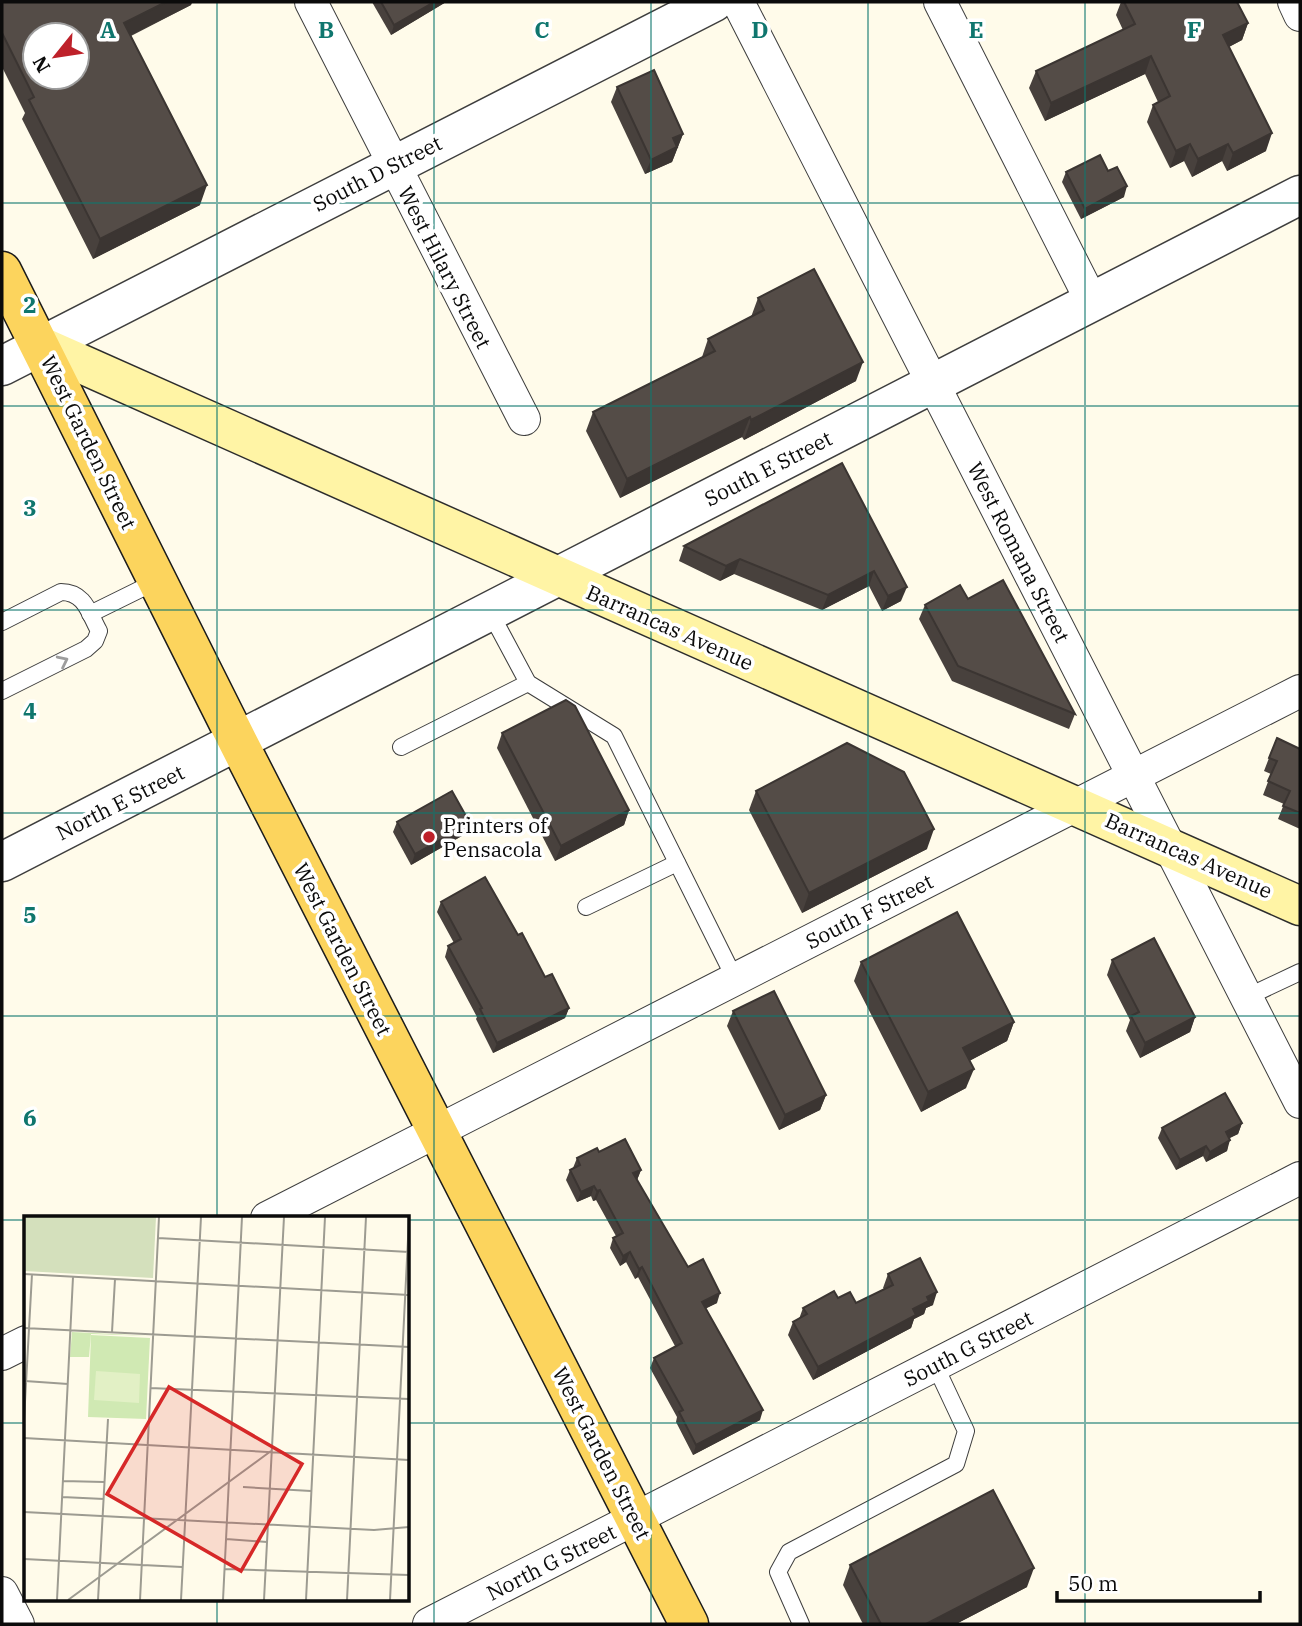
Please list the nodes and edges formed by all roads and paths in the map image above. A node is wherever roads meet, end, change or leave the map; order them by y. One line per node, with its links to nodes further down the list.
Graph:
1 (310, 2): 7 (street, West Hilary Street)
2 (715, 2): 7 (street, South D Street)
3 (738, 2): 13 (street, West Romana Street)
4 (940, 2): 10 (street)
5 (1294, 2): 6 (street)
6 (1300, 15)
7 (393, 165): 11 (street, South D Street); 14 (street, West Hilary Street)
8 (1300, 195): 10 (street, South E Street)
9 (2, 271): 11 (main road, West Garden Street)
10 (1091, 302): 13 (street, South E Street)
11 (41, 346): 12 (street, South D Street); 15 (main road, Barrancas Avenue); 16 (main road, West Garden Street)
12 (2, 366)
13 (933, 383): 15 (street, South E Street); 25 (street, West Romana Street)
14 (524, 419)
15 (556, 577): 17 (street, South E Street); 26 (main road, Barrancas Avenue)
16 (157, 580): 18 (lane); 23 (main road, West Garden Street)
17 (490, 612): 20 (lane); 23 (street, South E Street)
18 (90, 614): 19 (lane); 21 (lane, one-way to 18)
19 (2, 622)
20 (528, 682): 24 (lane); 29 (lane)
21 (2, 691)
22 (1300, 691): 25 (street, South F Street)
23 (237, 742): 28 (street, North E Street); 36 (main road, West Garden Street)
24 (401, 747)
25 (1134, 776): 26 (street, South F Street); 27 (street, West Romana Street)
26 (1077, 805): 27 (main road, Barrancas Avenue); 33 (street, South F Street)
27 (1170, 846): 30 (main road, Barrancas Avenue); 34 (street, West Romana Street)
28 (2, 862)
29 (677, 863): 31 (lane); 33 (lane)
30 (1300, 905)
31 (586, 907)
32 (1300, 972): 34 (lane)
33 (735, 979): 36 (street, South F Street)
34 (1247, 998): 35 (street, West Romana Street)
35 (1300, 1102)
36 (437, 1131): 38 (street, South F Street); 42 (main road, West Garden Street)
37 (1300, 1178): 41 (street, South G Street)
38 (271, 1216)
39 (24, 1343): 40 (street)
40 (2, 1354)
41 (935, 1365): 42 (street, South G Street); 47 (lane)
42 (636, 1519): 45 (street, North G Street); 46 (main road, West Garden Street)
43 (2, 1593): 44 (street)
44 (18, 1624)
45 (429, 1624)
46 (689, 1624)
47 (801, 1624)

